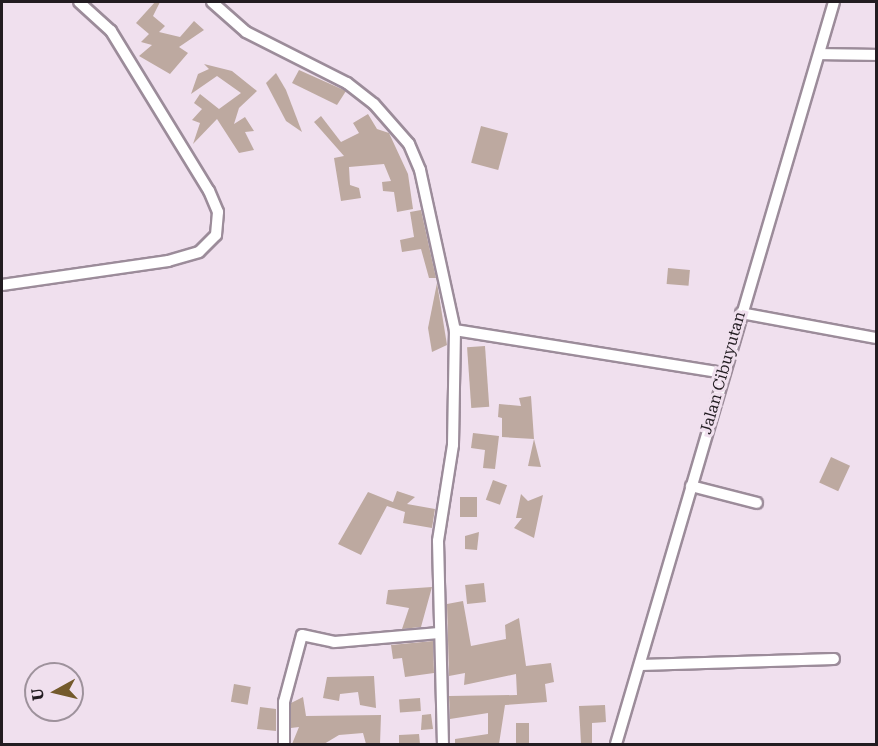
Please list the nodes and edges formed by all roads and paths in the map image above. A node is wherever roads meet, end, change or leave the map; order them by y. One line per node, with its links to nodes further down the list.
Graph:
1 (79, 2): 6 (street)
2 (212, 2): 8 (street)
3 (834, 2): 4 (street, Jalan Cibuyutan)
4 (820, 54): 5 (street); 7 (street, Jalan Cibuyutan)
5 (876, 54)
6 (2, 285)
7 (741, 313): 9 (street); 10 (street, Jalan Cibuyutan)
8 (455, 330): 10 (street); 13 (street)
9 (876, 338)
10 (723, 374): 11 (street, Jalan Cibuyutan)
11 (691, 486): 12 (street); 15 (street, Jalan Cibuyutan)
12 (757, 503)
13 (440, 633): 16 (street); 17 (street)
14 (834, 659): 15 (street)
15 (641, 665): 18 (street, Jalan Cibuyutan)
16 (284, 744)
17 (443, 744)
18 (616, 744)

